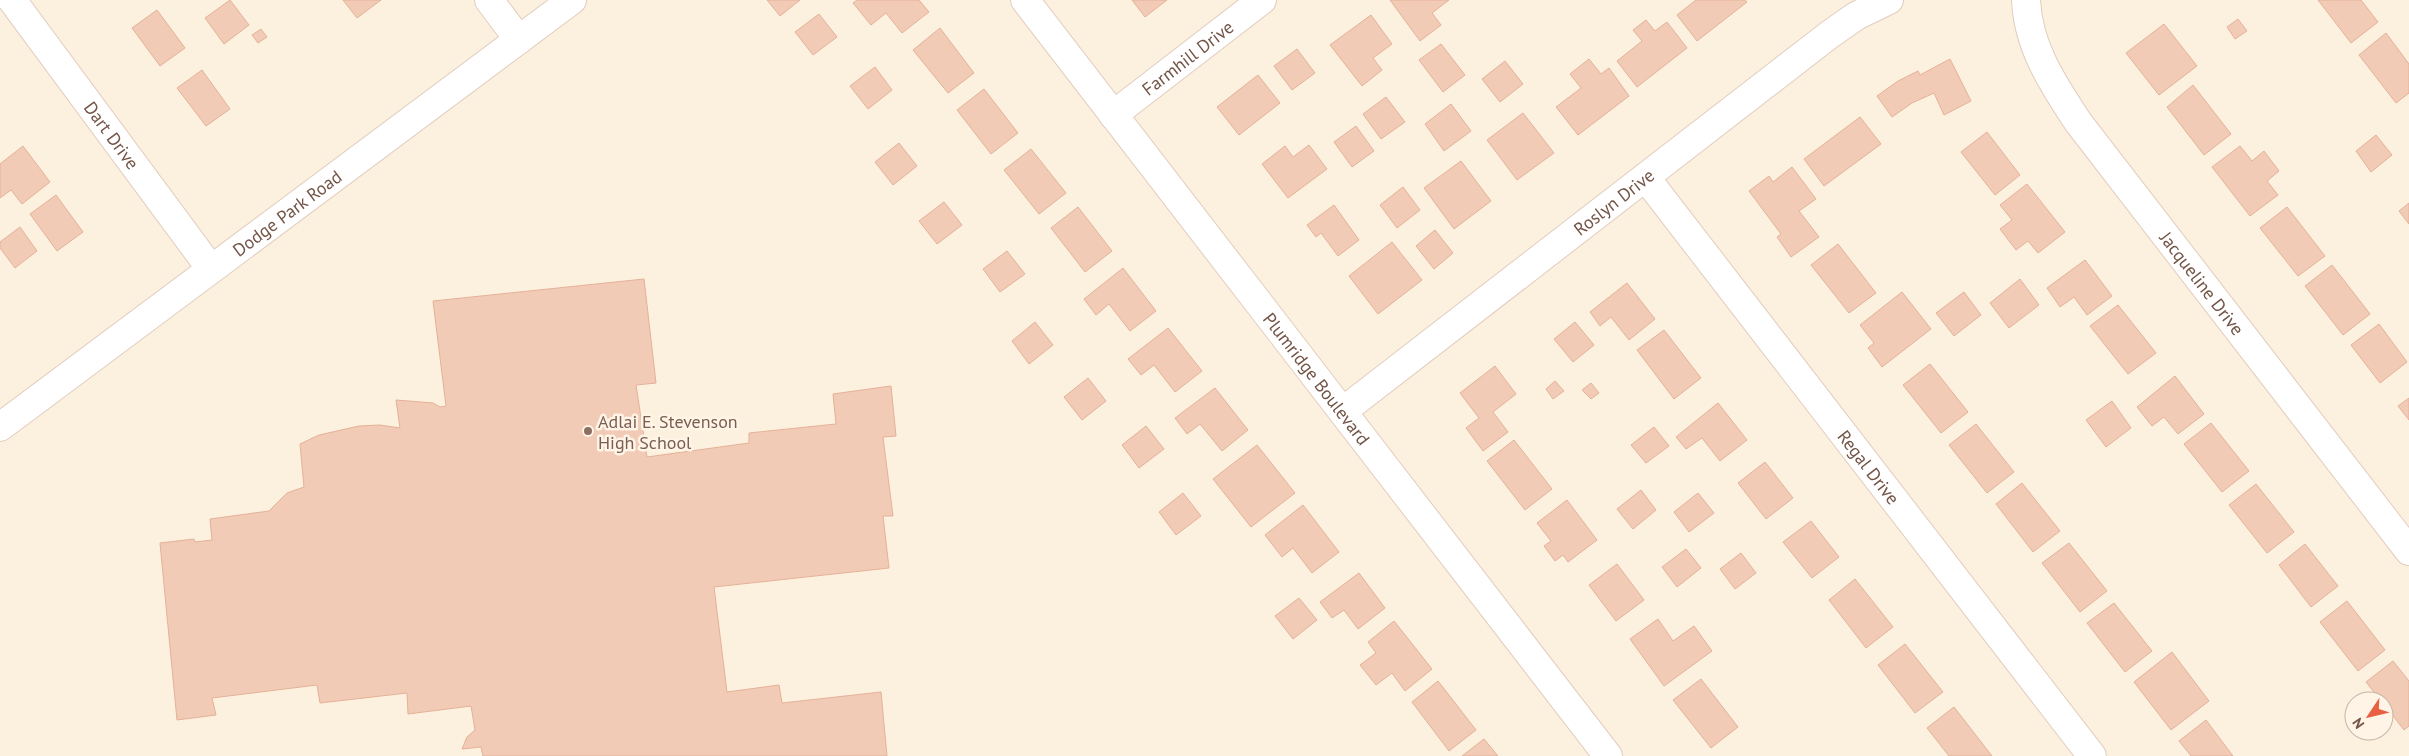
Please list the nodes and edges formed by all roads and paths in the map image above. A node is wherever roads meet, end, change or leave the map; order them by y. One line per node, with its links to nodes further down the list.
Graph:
1 (12, 0): 11 (street, Dart Drive)
2 (489, 0): 8 (street)
3 (572, 0): 8 (street, Dodge Park Road)
4 (1025, 0): 9 (street, Plumridge Boulevard)
5 (1262, 0): 9 (street, Farmhill Drive)
6 (1889, 0): 10 (street, Roslyn Drive)
7 (2026, 0): 14 (street, Jacqueline Drive)
8 (519, 40): 11 (street, Dodge Park Road)
9 (1113, 115): 12 (street, Plumridge Boulevard)
10 (1646, 178): 12 (street, Roslyn Drive); 16 (street, Regal Drive)
11 (211, 269): 13 (street, Dodge Park Road)
12 (1343, 411): 15 (street, Plumridge Boulevard)
13 (0, 427)
14 (2409, 551)
15 (1608, 756)
16 (2092, 756)

